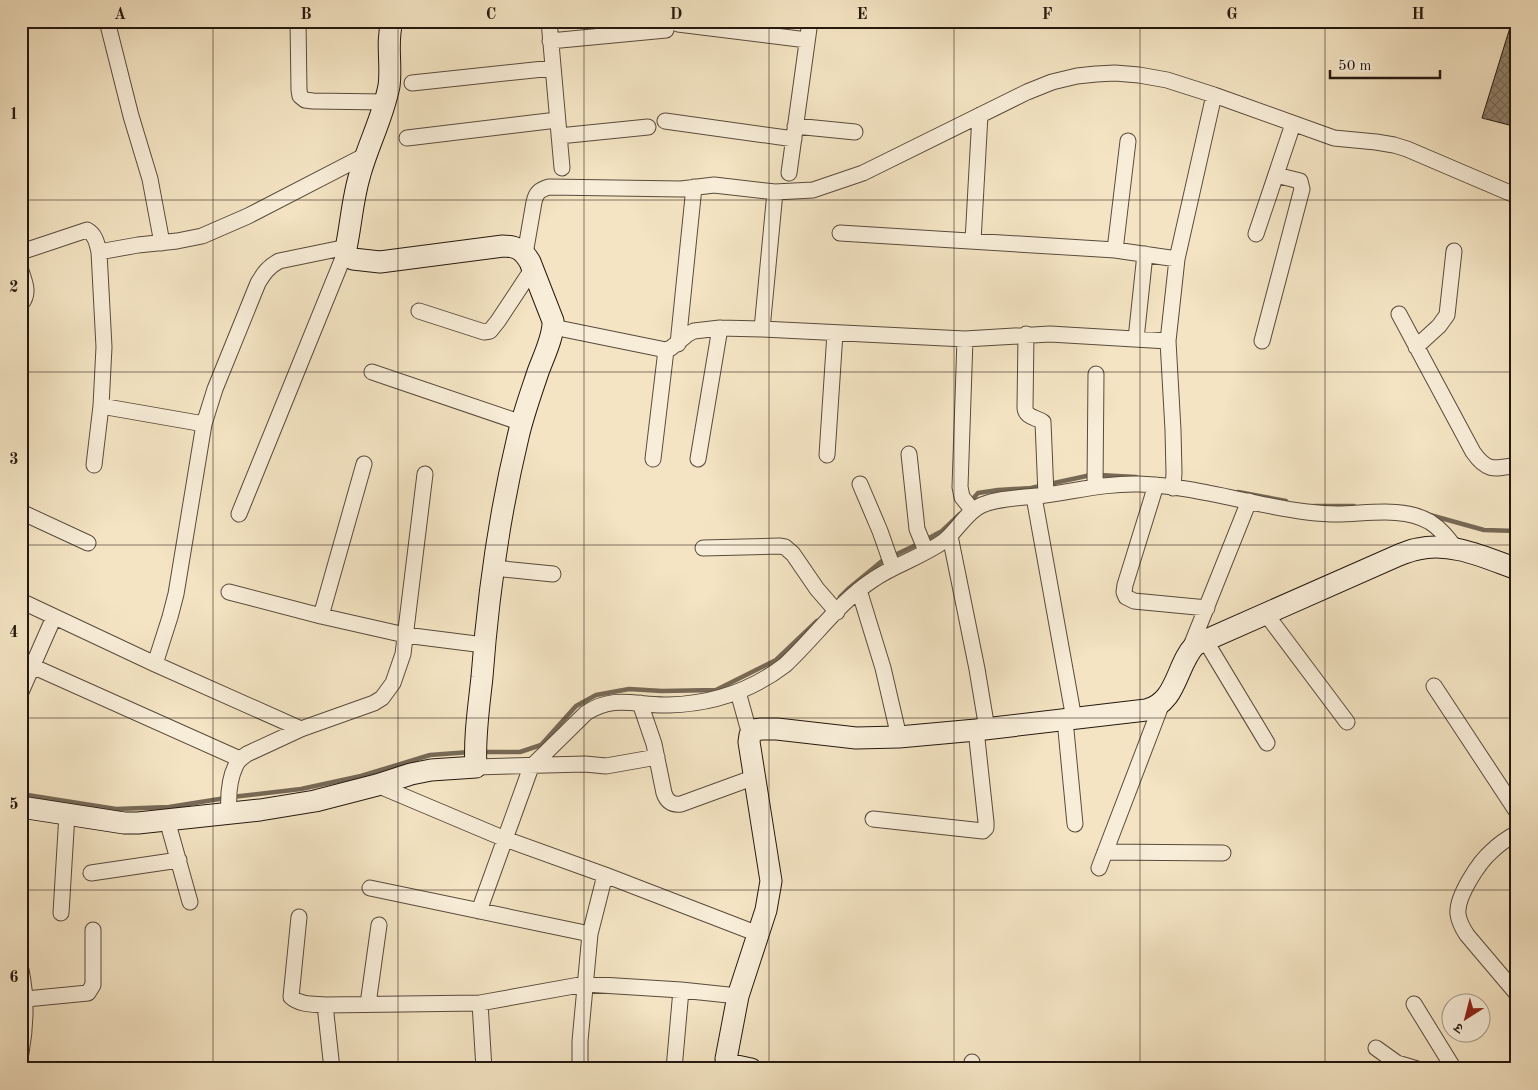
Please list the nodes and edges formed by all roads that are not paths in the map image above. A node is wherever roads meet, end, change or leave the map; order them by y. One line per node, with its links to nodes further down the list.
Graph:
1 (107, 21): 32 (street)
2 (298, 21): 11 (street)
3 (392, 21): 11 (street)
4 (549, 21): 7 (street)
5 (810, 21): 6 (street)
6 (807, 40): 7 (street); 17 (street)
7 (550, 41): 8 (street)
8 (553, 68): 9 (street); 13 (street)
9 (412, 83)
10 (1214, 95): 12 (street); 15 (street); 39 (street)
11 (385, 102): 22 (street)
12 (980, 115): 27 (street); 31 (street)
13 (557, 120): 19 (street); 20 (street)
14 (665, 121): 17 (street)
15 (1293, 124): 25 (street); 28 (street)
16 (648, 127): 19 (street)
17 (794, 132): 18 (street); 24 (street)
18 (855, 132)
19 (559, 136): 23 (street)
20 (407, 138)
21 (1128, 140): 34 (street)
22 (366, 155): 32 (street); 33 (street)
23 (562, 168)
24 (789, 174)
25 (1276, 175): 30 (street); 53 (street)
26 (694, 188): 27 (street); 40 (street); 54 (street)
27 (775, 192): 47 (street)
28 (1517, 196)
29 (840, 233): 31 (street)
30 (1256, 234)
31 (973, 241): 34 (street)
32 (162, 243): 36 (street)
33 (346, 250): 40 (street); 60 (street); 77 (street)
34 (1115, 250): 38 (street)
35 (21, 252): 36 (street)
36 (98, 252): 58 (street)
37 (1454, 252): 55 (street)
38 (1145, 254): 39 (street); 51 (street)
39 (1177, 259): 52 (street)
40 (529, 261): 43 (street); 45 (street)
41 (21, 271): 42 (street)
42 (21, 304)
43 (419, 311)
44 (1399, 314): 55 (street)
45 (553, 327): 54 (street); 59 (street)
46 (720, 328): 47 (street); 54 (street); 64 (street)
47 (762, 329): 48 (street)
48 (835, 333): 50 (street); 62 (street)
49 (1026, 334): 50 (street); 51 (street); 73 (street)
50 (965, 339): 75 (street)
51 (1136, 339): 52 (street)
52 (1168, 340): 70 (street)
53 (1262, 341)
54 (672, 347): 63 (street)
55 (1416, 347): 66 (street)
56 (372, 372): 59 (street)
57 (1096, 374): 69 (street)
58 (101, 406): 60 (street); 67 (street)
59 (522, 423): 84 (street)
60 (204, 424): 98 (street)
61 (909, 454): 80 (street)
62 (827, 455)
63 (653, 459)
64 (698, 459)
65 (364, 464): 93 (street)
66 (1517, 465)
67 (94, 466)
68 (425, 474): 95 (street)
69 (1095, 479): 72 (street); 73 (street)
70 (1174, 482): 72 (street); 74 (street)
71 (860, 484): 83 (street)
72 (1156, 485): 91 (street)
73 (1043, 490): 75 (street); 105 (street)
74 (1249, 501): 82 (street); 91 (street)
75 (969, 507): 78 (street)
76 (21, 512): 79 (street)
77 (239, 514)
78 (950, 536): 80 (street); 108 (street)
79 (88, 543)
80 (923, 544): 83 (street)
81 (703, 548): 90 (street)
82 (1456, 549): 85 (street); 92 (street)
83 (890, 560): 87 (street)
84 (494, 568): 86 (street); 97 (street)
85 (1517, 570)
86 (553, 574)
87 (859, 590): 90 (street); 110 (street)
88 (229, 592): 93 (street)
89 (21, 601): 94 (street)
90 (832, 607): 102 (street)
91 (1207, 608): 96 (street)
92 (1266, 614): 96 (street); 106 (street)
93 (321, 616): 95 (street)
94 (54, 617): 98 (street); 99 (street)
95 (405, 635): 97 (street); 107 (street)
96 (1197, 645): 104 (street); 111 (street)
97 (484, 646): 113 (street)
98 (154, 664): 107 (street)
99 (32, 666): 101 (street); 114 (street)
100 (1434, 686): 120 (street)
101 (21, 692)
102 (738, 692): 103 (street); 109 (street)
103 (640, 703): 112 (street); 115 (street)
104 (1162, 703): 105 (street); 127 (street)
105 (1070, 719): 108 (street); 124 (street)
106 (1347, 722)
107 (301, 729): 114 (street)
108 (982, 730): 110 (street); 122 (street)
109 (750, 735): 110 (street); 116 (street)
110 (899, 737)
111 (1267, 743)
112 (657, 757): 115 (street); 116 (street)
113 (476, 758): 115 (street); 117 (street)
114 (240, 759): 118 (street)
115 (531, 767): 126 (street)
116 (755, 777): 141 (street)
117 (377, 785): 118 (street); 126 (street)
118 (229, 803): 123 (street)
119 (21, 807): 121 (street)
120 (1517, 812)
121 (67, 814): 123 (street); 136 (street)
122 (873, 819)
123 (167, 820): 129 (street)
124 (1075, 824)
125 (1517, 833): 145 (street)
126 (505, 839): 132 (street); 135 (street)
127 (1105, 852): 128 (street); 130 (street)
128 (1223, 853)
129 (178, 860): 131 (street); 134 (street)
130 (1099, 868)
131 (91, 872)
132 (605, 875): 140 (street); 141 (street)
133 (370, 888): 135 (street)
134 (190, 902)
135 (479, 911): 140 (street)
136 (61, 913)
137 (299, 917): 151 (street)
138 (378, 925): 149 (street)
139 (93, 930): 147 (street)
140 (590, 934): 143 (street)
141 (758, 934): 146 (street)
142 (22, 978): 147 (street)
143 (585, 984): 144 (street); 148 (street); 156 (street)
144 (681, 990): 146 (street); 157 (street)
145 (1517, 994)
146 (738, 996): 158 (street)
147 (26, 999): 153 (street)
148 (480, 1003): 149 (street); 155 (street)
149 (368, 1004): 151 (street)
150 (1414, 1004): 160 (street)
151 (325, 1005): 154 (street)
152 (1376, 1048): 159 (street)
153 (21, 1053)
154 (332, 1069)
155 (484, 1069)
156 (580, 1069)
157 (674, 1069)
158 (751, 1069)
159 (1417, 1069)
160 (1454, 1069)

